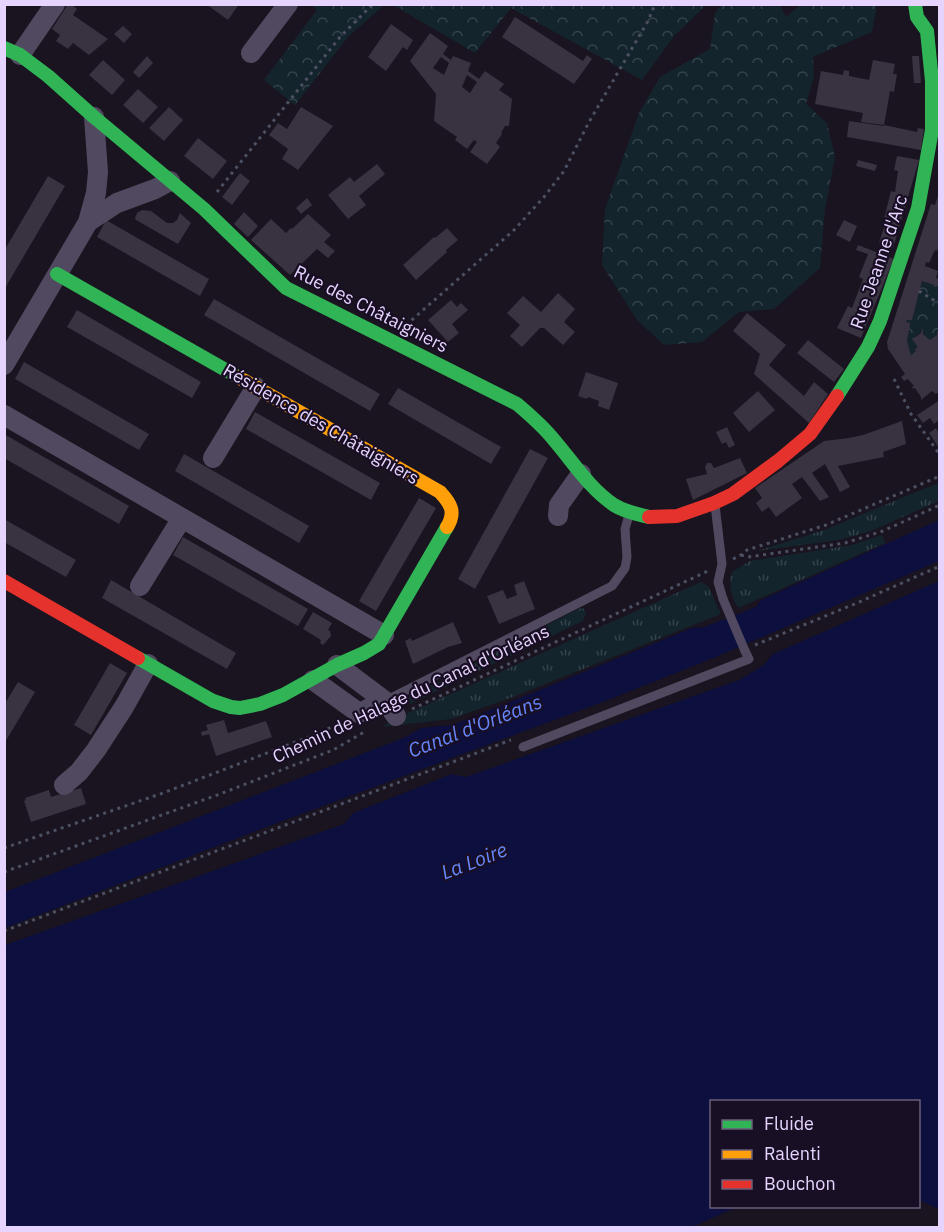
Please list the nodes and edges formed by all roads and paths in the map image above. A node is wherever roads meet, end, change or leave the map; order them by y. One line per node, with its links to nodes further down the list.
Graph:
1 (55, 4): 7 (street)
2 (288, 4): 8 (street)
3 (373, 4): 11 (path)
4 (655, 4): 16 (path)
5 (915, 4): 6 (street, Rue Jeanne d'Arc)
6 (933, 32): 25 (street, Rue Jeanne d'Arc)
7 (12, 52): 9 (street, Rue des Châtaigniers)
8 (251, 53)
9 (94, 117): 10 (street, Rue des Châtaigniers); 12 (street)
10 (170, 181): 11 (street, Rue des Châtaigniers); 12 (street)
11 (204, 209): 16 (street, Rue des Châtaigniers)
12 (88, 222): 13 (street)
13 (57, 274): 17 (street); 19 (street, Résidence des Châtaigniers)
14 (919, 291): 15 (path)
15 (939, 304)
16 (389, 340): 23 (street, Rue des Châtaigniers)
17 (4, 365)
18 (894, 379): 21 (path)
19 (256, 387): 22 (street); 34 (street, Résidence des Châtaigniers)
20 (4, 415): 29 (street)
21 (939, 455)
22 (213, 458)
23 (581, 474): 27 (street, Rue des Châtaigniers); 28 (street)
24 (939, 476): 26 (path)
25 (714, 503): 27 (street, Rue des Châtaigniers); 30 (lane)
26 (939, 505)
27 (630, 513): 39 (lane)
28 (558, 516)
29 (182, 518): 33 (street); 34 (street)
30 (722, 564): 39 (path, Chemin de Halage du Canal d'Orléans); 42 (lane, bridge)
31 (939, 566): 35 (path)
32 (4, 582): 36 (street, Résidence des Châtaigniers)
33 (140, 586)
34 (384, 635): 37 (street, Résidence des Châtaigniers)
35 (755, 644)
36 (148, 664): 38 (street, Résidence des Châtaigniers); 43 (street)
37 (337, 665): 38 (street, Résidence des Châtaigniers); 39 (street)
38 (313, 680): 40 (street)
39 (391, 708): 40 (street); 45 (path, Chemin de Halage du Canal d'Orléans)
40 (359, 713): 44 (path, Chemin de Halage du Canal d'Orléans)
41 (519, 737): 46 (path)
42 (523, 747)
43 (64, 784)
44 (4, 848)
45 (4, 872)
46 (4, 931)

